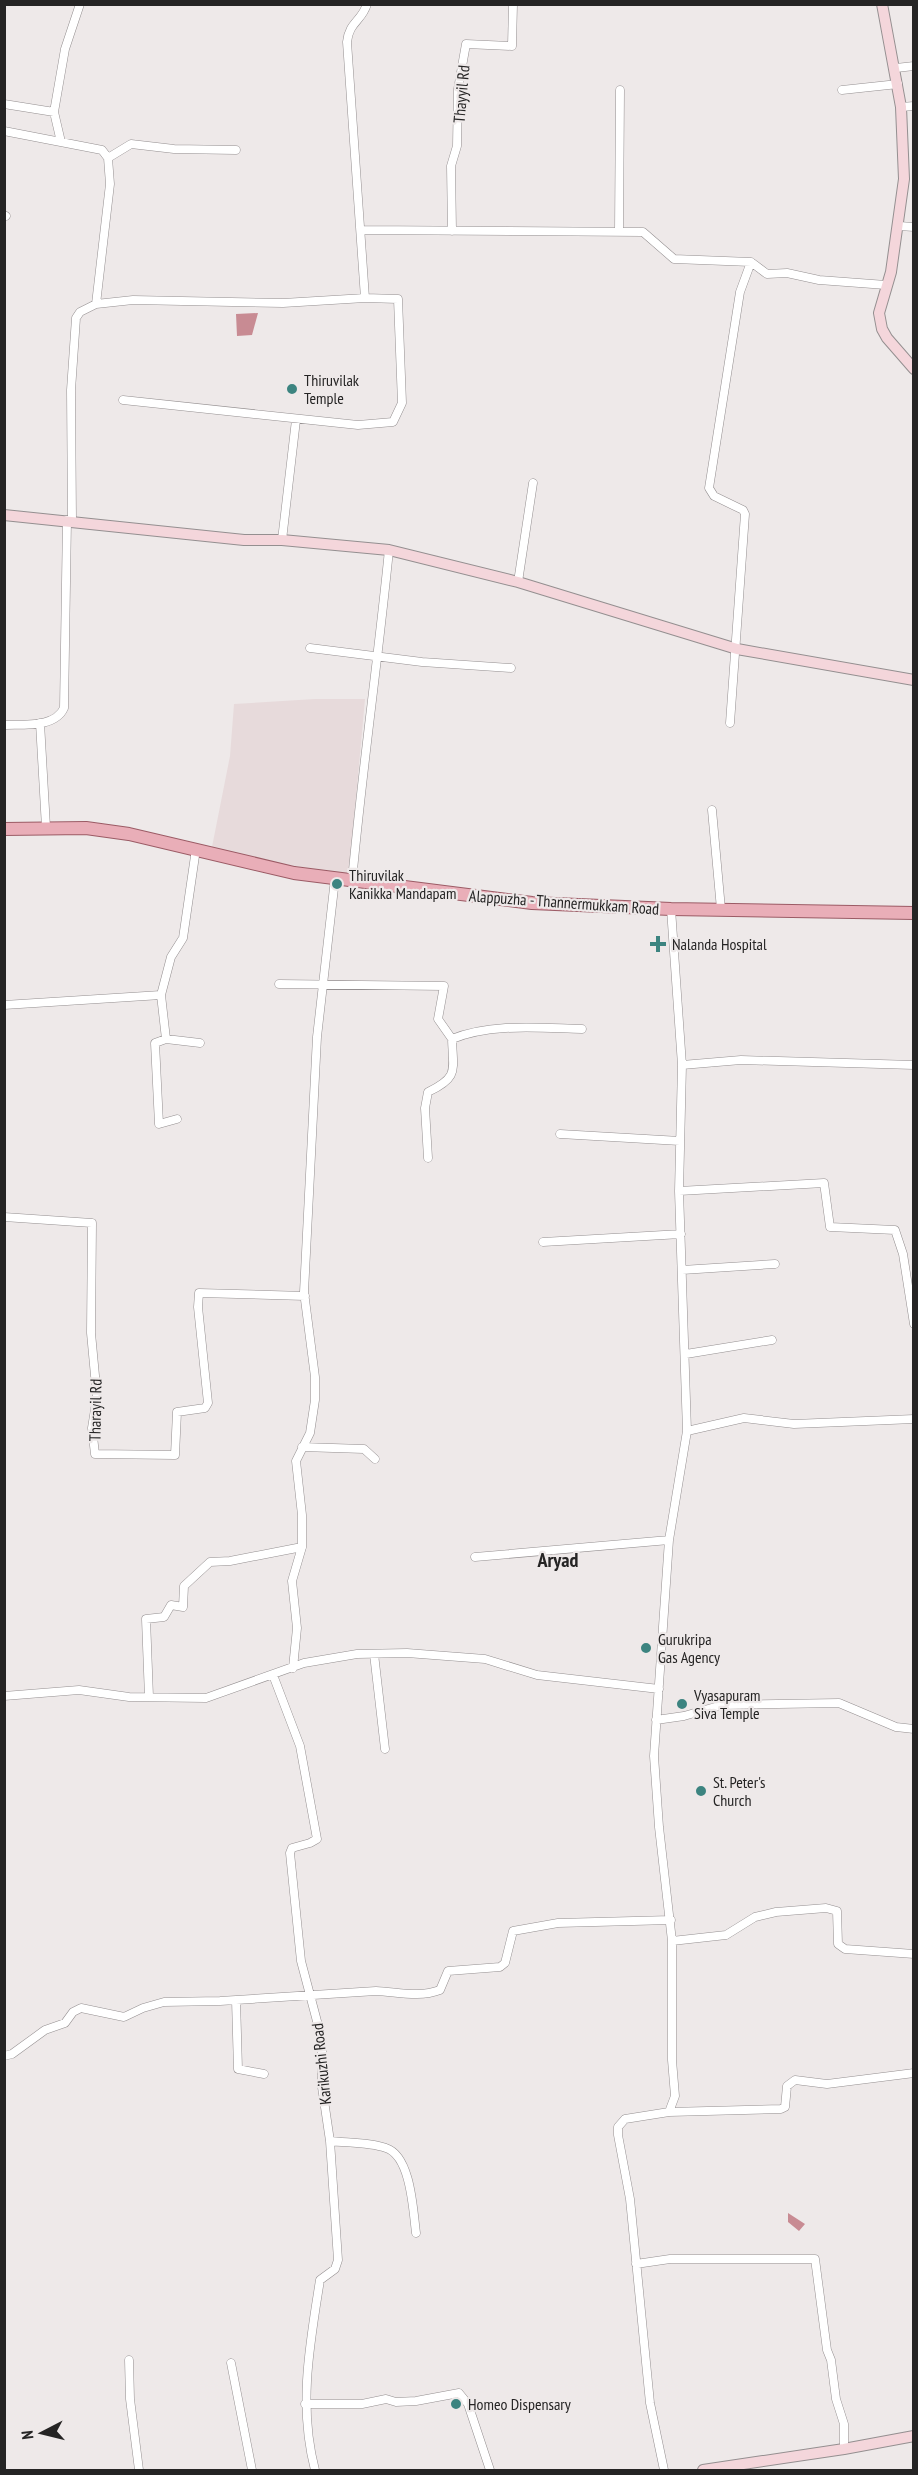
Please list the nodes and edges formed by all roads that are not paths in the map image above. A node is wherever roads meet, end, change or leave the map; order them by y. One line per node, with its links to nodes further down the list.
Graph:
1 (80, 4): 13 (street)
2 (367, 4): 20 (street)
3 (513, 4): 21 (street, Thayyil Rd)
4 (882, 4): 6 (main road)
5 (914, 66): 6 (street)
6 (896, 68): 7 (main road)
7 (898, 84): 9 (street); 12 (main road)
8 (620, 90): 22 (street)
9 (842, 90)
10 (4, 104): 13 (street)
11 (914, 106): 12 (street)
12 (901, 107): 18 (main road)
13 (54, 112): 15 (street)
14 (4, 131): 15 (street)
15 (62, 142): 17 (street)
16 (236, 150): 17 (street)
17 (108, 158): 26 (street)
18 (899, 226): 19 (street); 24 (main road)
19 (914, 227)
20 (361, 230): 21 (street); 25 (street)
21 (453, 231): 22 (street)
22 (619, 232): 23 (street)
23 (751, 262): 24 (street); 37 (street)
24 (886, 285): 27 (main road)
25 (365, 298): 26 (street); 29 (street)
26 (96, 304): 32 (street)
27 (914, 369)
28 (123, 400): 29 (street)
29 (296, 420): 33 (street)
30 (533, 483): 35 (street)
31 (4, 515): 32 (main road)
32 (69, 520): 33 (main road); 41 (street)
33 (282, 540): 34 (main road)
34 (389, 550): 35 (main road); 38 (street)
35 (518, 582): 37 (main road)
36 (310, 648): 38 (street)
37 (737, 649): 40 (main road); 42 (street)
38 (378, 656): 39 (street); 49 (street)
39 (511, 668)
40 (914, 680)
41 (40, 723): 43 (street); 45 (street)
42 (730, 723)
43 (4, 725)
44 (712, 810): 51 (street)
45 (46, 827): 46 (main road, Alappuzha - Thannermukkam Road); 47 (main road, Alappuzha - Thannermukkam Road)
46 (4, 829)
47 (196, 849): 48 (main road, Alappuzha - Thannermukkam Road); 55 (street)
48 (335, 879): 49 (main road, Alappuzha - Thannermukkam Road); 53 (street)
49 (352, 881): 50 (main road, Alappuzha - Thannermukkam Road)
50 (671, 909): 51 (main road, Alappuzha - Thannermukkam Road); 61 (street)
51 (721, 909): 52 (main road, Alappuzha - Thannermukkam Road)
52 (914, 913)
53 (324, 982): 54 (street); 59 (street); 73 (street)
54 (279, 984)
55 (161, 995): 56 (street); 58 (street)
56 (4, 1005)
57 (582, 1029): 59 (street)
58 (166, 1039): 60 (street); 63 (street)
59 (452, 1039): 66 (street)
60 (200, 1043)
61 (682, 1065): 62 (street); 65 (street)
62 (914, 1065)
63 (177, 1119)
64 (560, 1134): 65 (street)
65 (680, 1141): 67 (street)
66 (428, 1158)
67 (679, 1191): 69 (street); 74 (street)
68 (4, 1217): 73 (street, Tharayil Rd)
69 (681, 1234): 70 (street); 72 (street)
70 (543, 1242)
71 (775, 1263): 72 (street)
72 (682, 1270): 76 (street)
73 (305, 1296): 79 (street)
74 (914, 1324)
75 (772, 1340): 76 (street)
76 (686, 1354): 78 (street)
77 (914, 1419): 78 (street)
78 (687, 1431): 81 (street)
79 (302, 1447): 80 (street); 82 (street)
80 (375, 1459)
81 (669, 1540): 83 (street); 87 (street)
82 (302, 1547): 85 (street); 89 (street)
83 (475, 1557)
84 (374, 1654): 85 (street); 87 (street); 92 (street)
85 (293, 1668): 86 (street)
86 (273, 1675): 89 (street); 96 (street, Karikuzhi Road)
87 (659, 1689): 90 (street)
88 (4, 1696): 89 (street)
89 (149, 1697)
90 (656, 1720): 91 (street); 93 (street)
91 (914, 1729)
92 (385, 1749)
93 (670, 1920): 94 (street); 96 (street)
94 (672, 1941): 95 (street); 101 (street)
95 (914, 1954)
96 (309, 1994): 97 (street); 102 (street, Karikuzhi Road)
97 (236, 2000): 98 (street); 100 (street)
98 (4, 2055)
99 (914, 2073): 101 (street)
100 (264, 2074)
101 (669, 2112): 104 (street)
102 (330, 2141): 103 (street); 107 (street, Karikuzhi Road)
103 (416, 2233)
104 (636, 2264): 109 (street); 114 (street)
105 (129, 2360): 110 (street)
106 (231, 2363): 111 (street)
107 (305, 2404): 112 (street, Karikuzhi Road); 113 (street)
108 (914, 2436): 109 (main road)
109 (844, 2449): 115 (main road)
110 (138, 2470)
111 (252, 2470)
112 (315, 2470)
113 (490, 2470)
114 (664, 2470)
115 (703, 2470)

